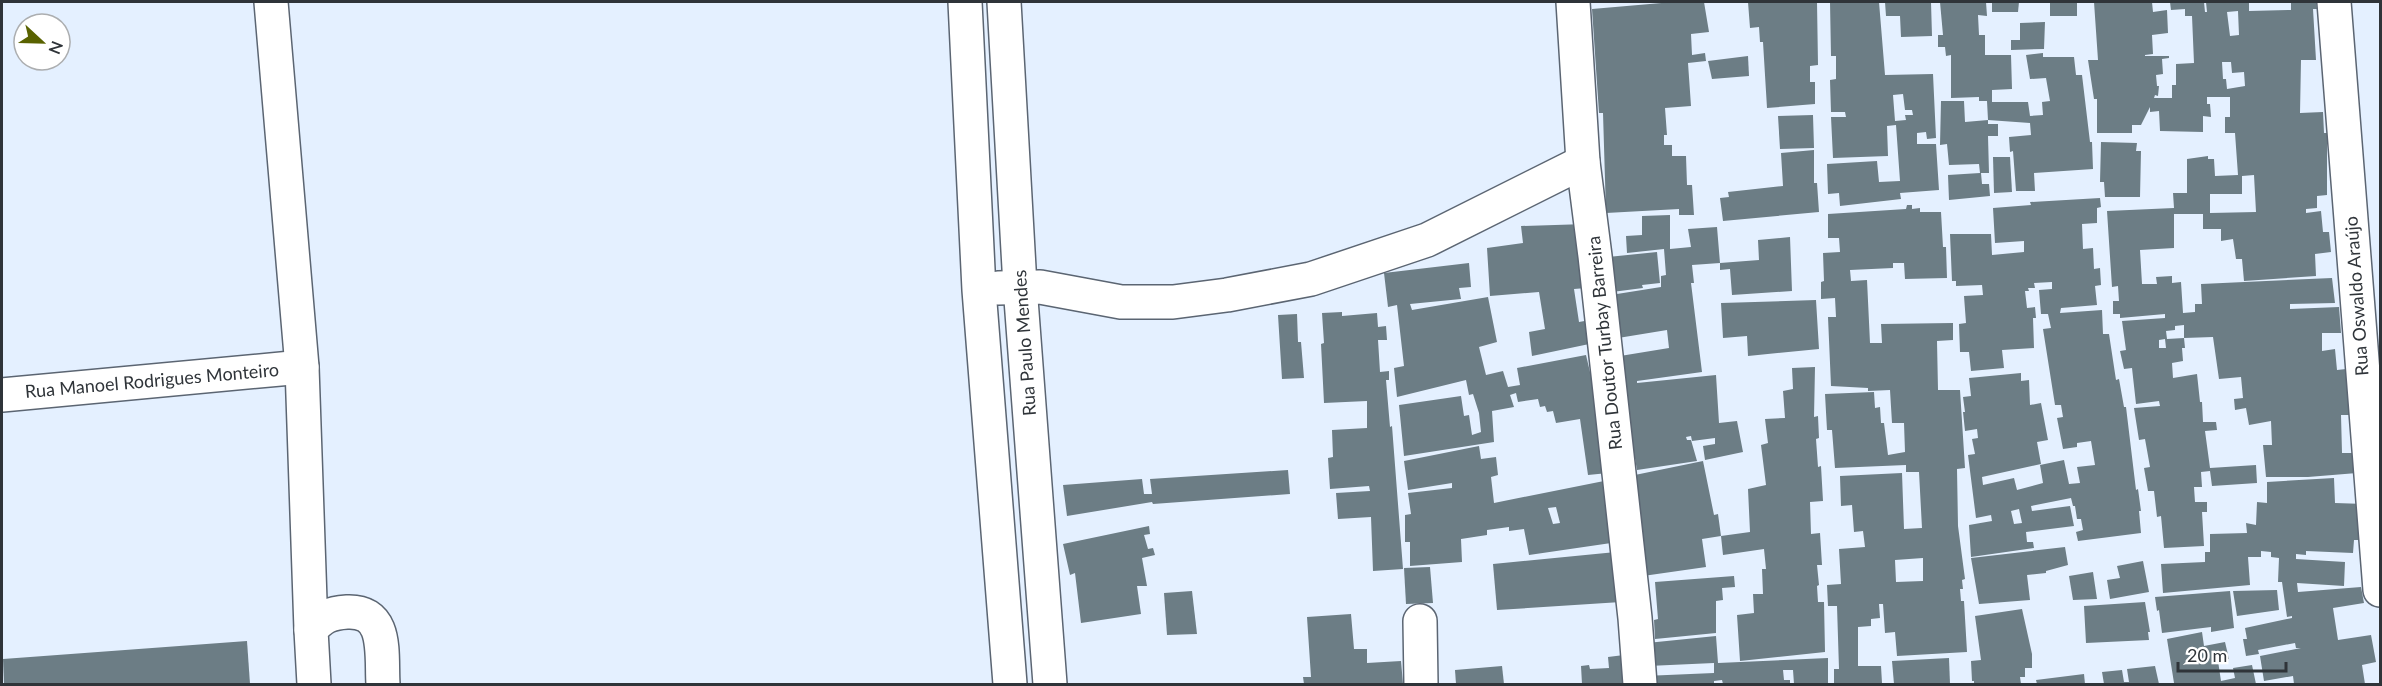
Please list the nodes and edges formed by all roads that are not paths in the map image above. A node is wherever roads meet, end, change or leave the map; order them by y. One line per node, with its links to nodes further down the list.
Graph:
1 (271, 2): 9 (street)
2 (965, 2): 8 (street)
3 (1004, 2): 7 (street, Rua Paulo Mendes)
4 (1573, 2): 6 (street, Rua Doutor Turbay Barreira)
5 (2334, 2): 11 (street, Rua Oswaldo Araújo)
6 (1583, 162): 7 (street); 21 (street, Rua Doutor Turbay Barreira)
7 (1020, 286): 8 (street); 14 (street, Rua Paulo Mendes)
8 (979, 290): 15 (street)
9 (302, 367): 10 (street, Rua Manoel Rodrigues Monteiro); 13 (street)
10 (2, 395)
11 (2380, 590)
12 (1420, 621): 20 (street)
13 (311, 630): 16 (street); 17 (street)
14 (1047, 641): 15 (street); 19 (street, Rua Paulo Mendes)
15 (1007, 643): 18 (street)
16 (314, 684)
17 (383, 684)
18 (1010, 684)
19 (1050, 684)
20 (1421, 684)
21 (1640, 684)

